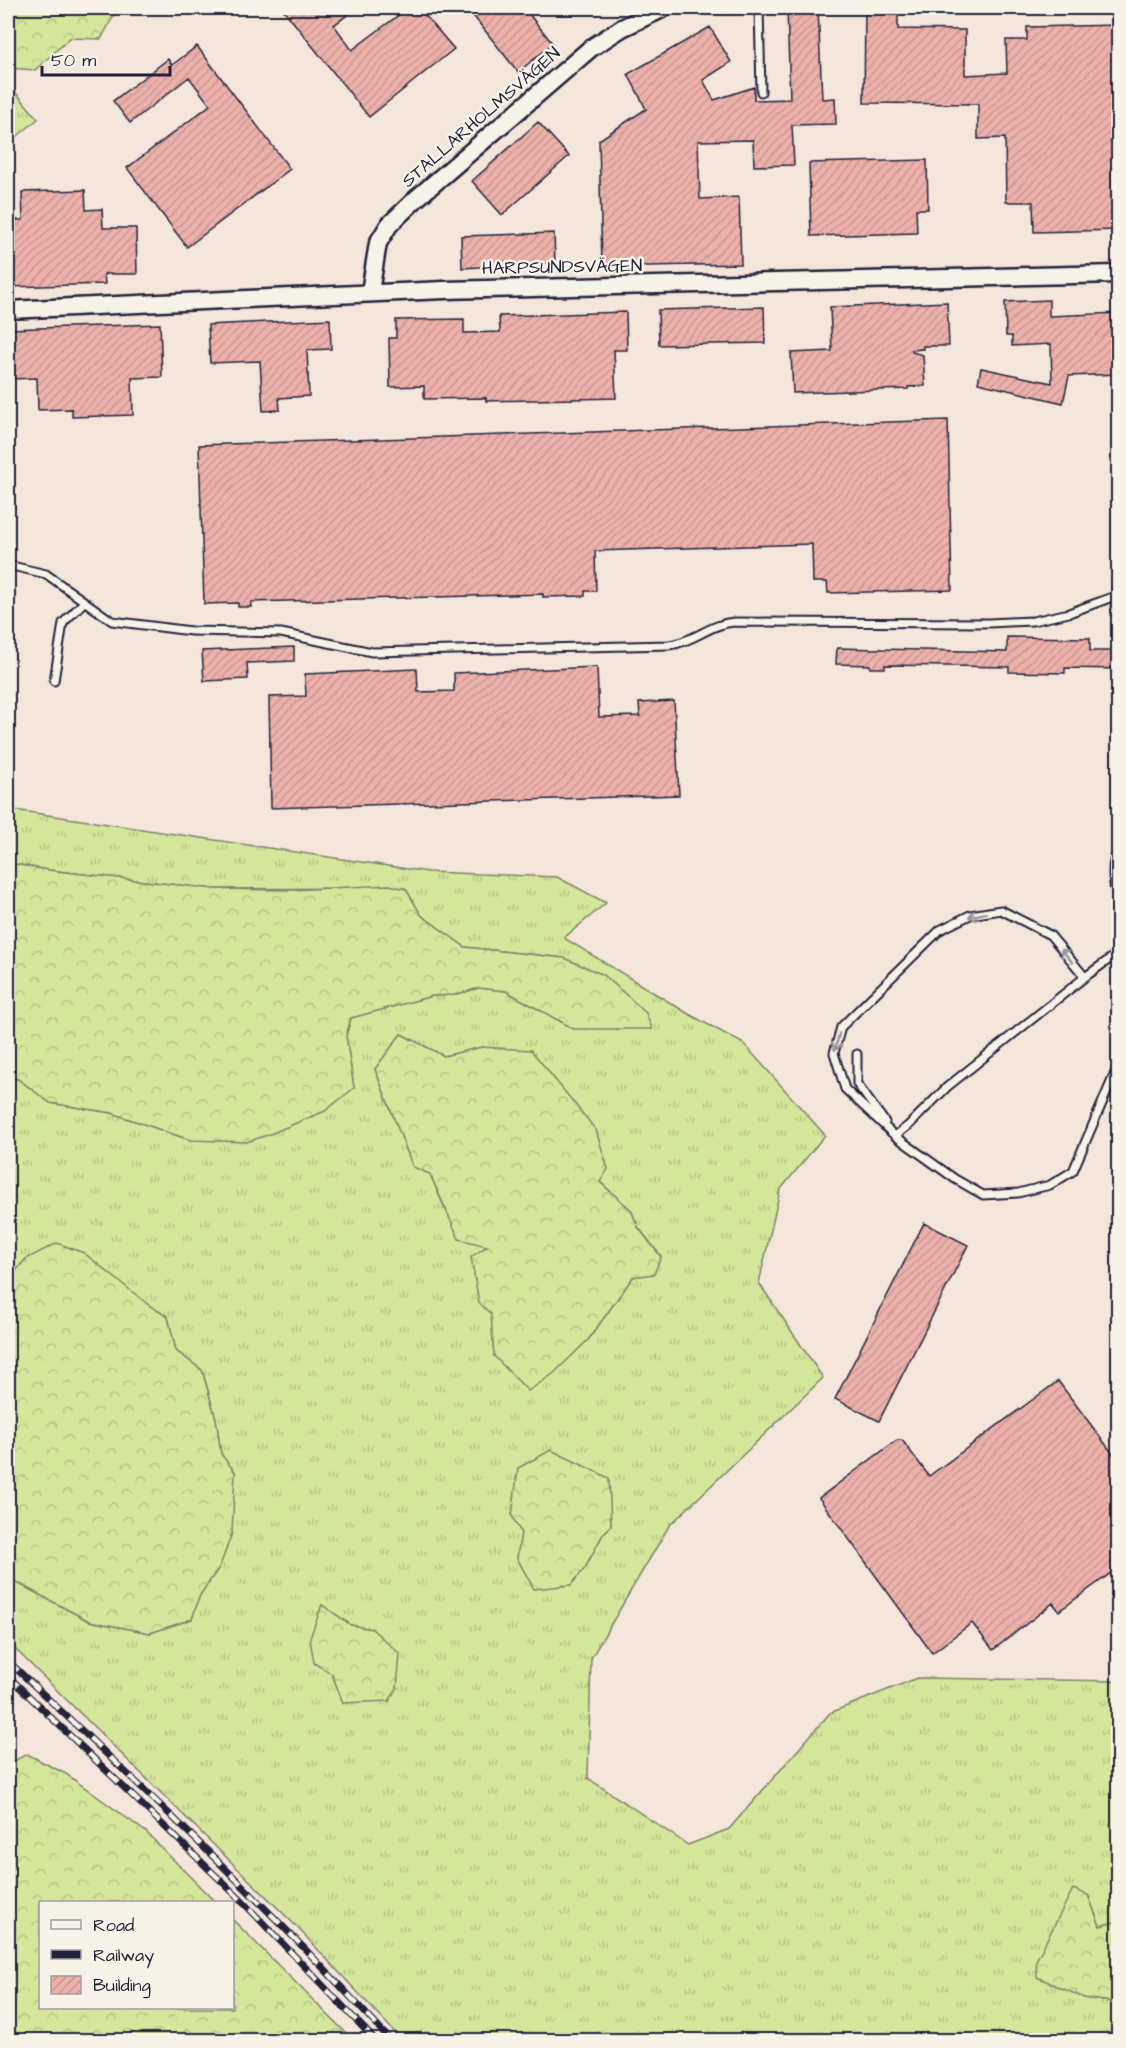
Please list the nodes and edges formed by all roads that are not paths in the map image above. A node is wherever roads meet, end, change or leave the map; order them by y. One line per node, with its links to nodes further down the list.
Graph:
1 (664, 8): 5 (street, STALLARHOLMSVÄGEN)
2 (759, 8): 3 (lane)
3 (761, 92)
4 (1119, 274): 5 (street, HARPSUNDSVÄGEN)
5 (370, 292): 6 (street, HARPSUNDSVÄGEN)
6 (8, 310)
7 (8, 565): 9 (lane)
8 (1119, 595): 9 (lane)
9 (84, 602): 10 (lane)
10 (54, 681)
11 (1119, 852): 12 (lane)
12 (1119, 904)
13 (1119, 953): 14 (lane)
14 (1085, 977): 17 (lane); 17 (lane, one-way to 17)
15 (857, 1054): 17 (lane)
16 (1119, 1066): 17 (lane)
17 (895, 1136)

